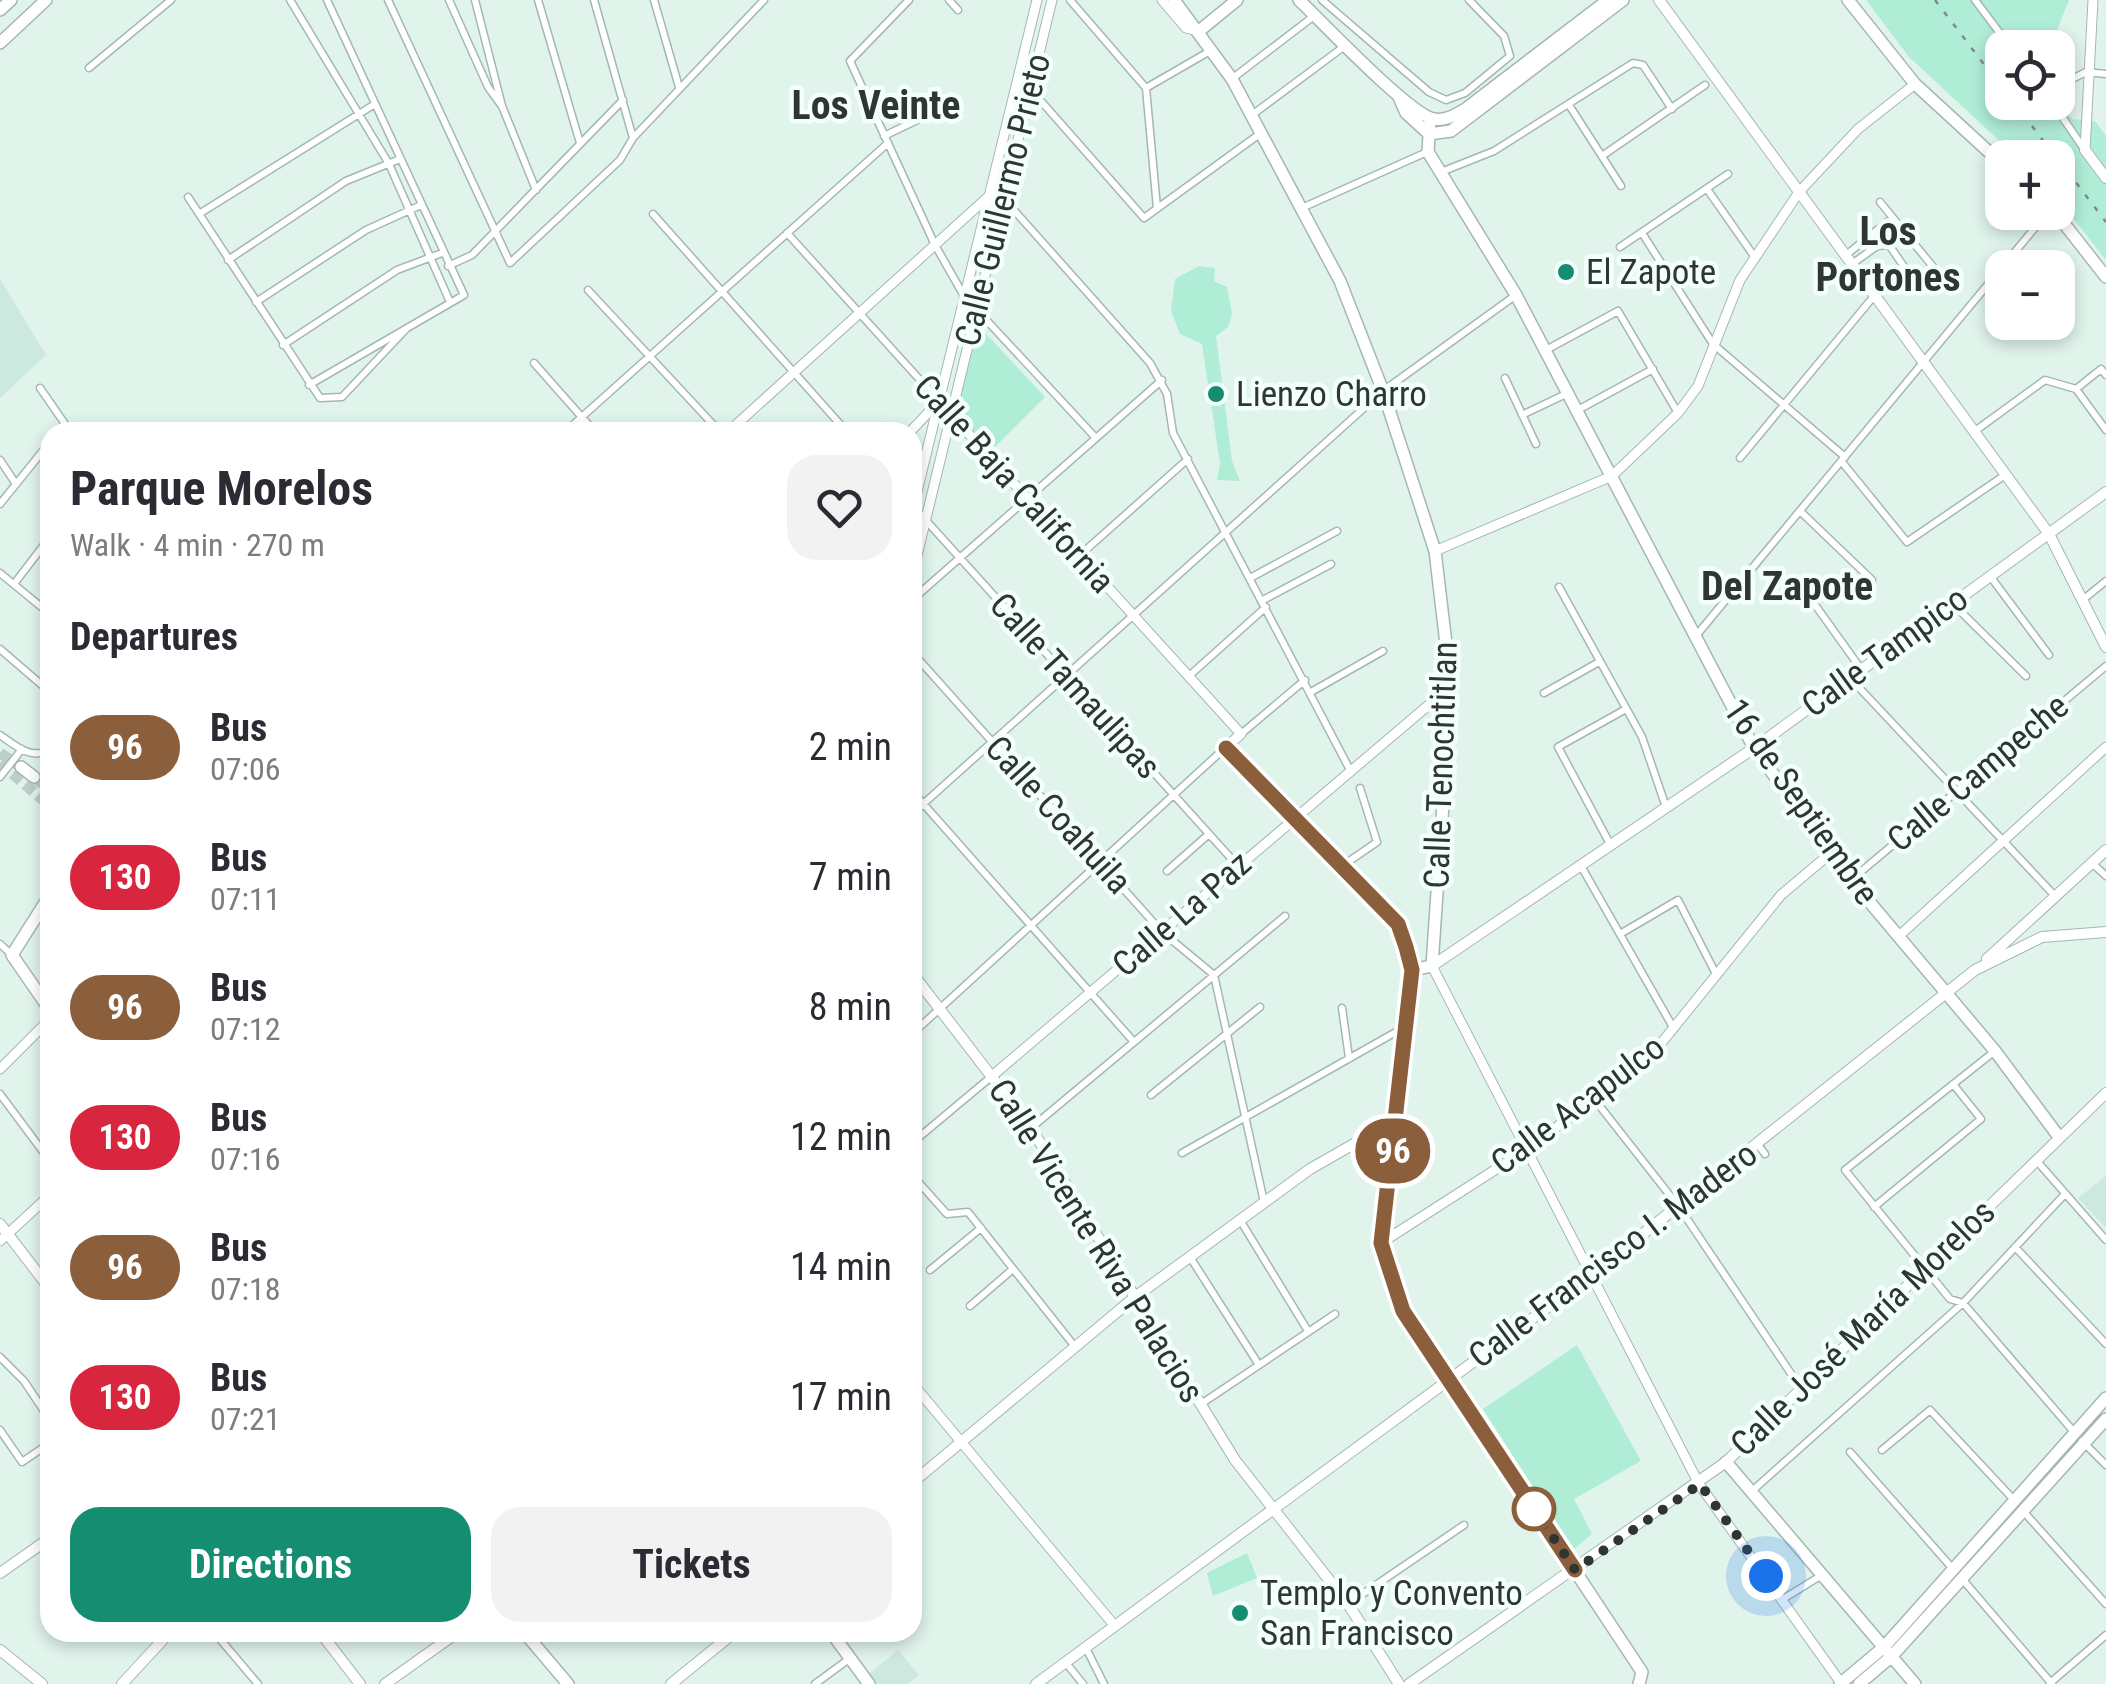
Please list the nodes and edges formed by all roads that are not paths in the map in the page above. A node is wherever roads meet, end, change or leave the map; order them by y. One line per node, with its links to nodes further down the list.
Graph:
1 (11, 0): 30 (main road)
2 (46, 0): 37 (main road)
3 (171, 0): 40 (street)
4 (290, 0): 58 (street)
5 (328, 0): 53 (street)
6 (388, 0): 93 (street)
7 (449, 0): 55 (street)
8 (475, 0): 55 (street)
9 (538, 0): 66 (street)
10 (594, 0): 52 (street)
11 (654, 0): 48 (street)
12 (764, 0): 48 (street)
13 (909, 0): 65 (street)
14 (949, 0): 31 (street)
15 (1037, 0): 43 (street, Calle Guillermo Prieto)
16 (1052, 0): 49 (street, Calle Guillermo Prieto)
17 (1070, 0): 50 (street)
18 (1162, 0): 36 (street, Calle Tenochtitlan)
19 (1174, 0): 36 (main road, Calle Tenochtitlan)
20 (1237, 0): 29 (main road)
21 (1299, 0): 32 (main road)
22 (1322, 0): 23 (street)
23 (1469, 0)
24 (1616, 0): 60 (main road); 63 (main road)
25 (1659, 0): 79 (main road)
26 (1848, 0): 46 (main road)
27 (1976, 0): 35 (street)
28 (2093, 0): 33 (street)
29 (1224, 6): 36 (main road)
30 (0, 10)
31 (958, 10)
32 (1315, 15): 38 (main road); 45 (street)
33 (2091, 22): 34 (street); 41 (street)
34 (2106, 22)
35 (1998, 30)
36 (1199, 31): 39 (main road, Calle Tenochtitlan)
37 (0, 43)
38 (1347, 44): 51 (main road); 59 (street)
39 (1212, 50): 45 (main road, Calle Tenochtitlan); 50 (street)
40 (89, 68)
41 (2086, 72): 42 (street); 44 (street); 68 (street)
42 (2106, 74)
43 (1018, 75): 49 (street); 80 (street, Calle Guillermo Prieto)
44 (2075, 78)
45 (1232, 79): 59 (main road, Calle Tenochtitlan)
46 (1914, 84): 67 (main road); 79 (street)
47 (1705, 85): 56 (street)
48 (679, 88): 64 (street)
49 (1031, 88): 82 (street, Calle Guillermo Prieto); 86 (street)
50 (1146, 88): 86 (street)
51 (1398, 95): 60 (main road); 63 (main road)
52 (624, 100): 64 (street); 66 (street)
53 (375, 104): 58 (street); 71 (street)
54 (1569, 105): 56 (street); 70 (street); 73 (street)
55 (502, 106): 78 (street)
56 (1672, 109): 70 (street)
57 (934, 112): 65 (street)
58 (359, 113): 72 (street); 88 (street)
59 (1252, 115): 62 (main road, Calle Tenochtitlan)
60 (1430, 119): 63 (main road)
61 (2064, 120): 68 (street)
62 (1262, 132): 85 (main road, Calle Tenochtitlan); 86 (street)
63 (1429, 134): 69 (main road)
64 (632, 138): 93 (street)
65 (886, 140): 94 (street); 96 (street)
66 (580, 144): 78 (street)
67 (1985, 149)
68 (2085, 150): 75 (main road)
69 (1428, 152): 73 (main road, 16 de Septiembre); 85 (street)
70 (1602, 156): 76 (street)
71 (400, 159): 72 (street); 84 (street)
72 (390, 164): 87 (street); 101 (street)
73 (1441, 172): 107 (main road, 16 de Septiembre)
74 (1728, 174): 77 (street)
75 (2106, 178)
76 (1621, 186)
77 (1707, 189): 95 (street); 100 (street)
78 (536, 190): 93 (street)
79 (1799, 192): 100 (street); 102 (main road)
80 (988, 196): 82 (street); 96 (street); 108 (street, Calle Guillermo Prieto)
81 (188, 197): 88 (street)
82 (1004, 199): 112 (street, Calle Guillermo Prieto); 125 (street)
83 (1880, 202): 90 (street)
84 (420, 205): 87 (street); 98 (street)
85 (1304, 207): 129 (main road, Calle Tenochtitlan)
86 (1157, 208)
87 (410, 210): 99 (street); 110 (street)
88 (199, 214): 101 (street)
89 (653, 214): 106 (street)
90 (1892, 218): 102 (street); 102 (street)
91 (2036, 230): 119 (street)
92 (2066, 230): 104 (main road)
93 (494, 233): 103 (street)
94 (787, 233): 106 (street); 113 (street, Calle Baja California)
95 (1642, 233): 97 (street); 115 (street)
96 (934, 245): 108 (street); 113 (street)
97 (1620, 247)
98 (442, 252): 99 (street); 103 (street)
99 (430, 256): 111 (street); 116 (street)
100 (1754, 256): 115 (street)
101 (228, 260): 110 (street)
102 (1848, 260): 109 (main road)
103 (448, 266): 111 (street)
104 (2106, 277)
105 (588, 290): 118 (street)
106 (722, 294): 118 (street); 122 (street)
107 (1516, 295): 117 (main road, 16 de Septiembre); 129 (street)
108 (964, 296): 112 (street); 131 (street, Calle Guillermo Prieto)
109 (1874, 296): 119 (main road); 132 (street)
110 (256, 302): 116 (street)
111 (450, 302): 114 (street)
112 (976, 310): 135 (street, Calle Guillermo Prieto); 147 (street)
113 (860, 312): 122 (street); 131 (street, Calle Baja California)
114 (415, 320): 126 (street); 126 (street)
115 (1713, 344): 132 (street); 134 (street)
116 (283, 345): 126 (street)
117 (1546, 350): 121 (street); 130 (main road, 16 de Septiembre)
118 (651, 358): 137 (street); 141 (street)
119 (1922, 362): 146 (main road); 153 (street)
120 (534, 363): 137 (street)
121 (1653, 370): 133 (street); 134 (street)
122 (792, 374): 142 (street); 143 (street)
123 (2106, 375): 128 (street)
124 (1505, 378): 136 (street)
125 (1162, 380): 147 (street); 151 (street)
126 (309, 385)
127 (40, 388): 138 (street)
128 (2076, 389): 145 (street); 146 (street)
129 (1383, 391): 165 (street); 169 (main road, Calle Tenochtitlan)
130 (1568, 394): 133 (main road, 16 de Septiembre); 136 (street)
131 (939, 402): 135 (street, Calle Baja California); 144 (street); 154 (street, Calle Guillermo Prieto)
132 (1783, 404): 150 (street); 153 (street)
133 (1576, 411): 156 (main road, 16 de Septiembre)
134 (1678, 413): 156 (street)
135 (952, 415): 159 (street, Calle Baja California); 163 (street, Calle Guillermo Prieto)
136 (1522, 415): 148 (street)
137 (582, 418): 139 (street); 140 (street)
138 (63, 422)
139 (577, 422)
140 (586, 422)
141 (714, 422)
142 (736, 422)
143 (838, 422)
144 (920, 422)
145 (2106, 430)
146 (1974, 432): 155 (main road)
147 (1095, 437): 159 (street)
148 (1536, 444)
149 (40, 454): 157 (street)
150 (1740, 458)
151 (1188, 459): 165 (street); 170 (street)
152 (0, 460): 157 (street)
153 (1844, 460): 155 (street); 161 (street)
154 (922, 471)
155 (2006, 474): 166 (main road)
156 (1612, 476): 169 (street); 187 (main road, 16 de Septiembre)
157 (16, 484): 160 (street)
158 (2106, 492): 166 (main road, Calle Tampico)
159 (1027, 498): 170 (street, Calle Baja California); 171 (street)
160 (0, 504)
161 (1800, 511): 176 (street); 187 (street)
162 (922, 516): 163 (street, Calle Tamaulipas)
163 (926, 520): 167 (street, Calle Guillermo Prieto); 171 (street, Calle Tamaulipas)
164 (1336, 531): 175 (street)
165 (1228, 532): 175 (street); 186 (street)
166 (2049, 534): 174 (main road, Calle Tampico); 182 (main road)
167 (922, 536)
168 (40, 550): 178 (street)
169 (1435, 552): 202 (main road, Calle Tenochtitlan)
170 (1079, 556): 186 (street, Calle Baja California)
171 (960, 558): 180 (street); 197 (street, Calle Tamaulipas)
172 (1331, 564): 183 (street)
173 (0, 573): 178 (street)
174 (1990, 576): 184 (main road, Calle Tampico); 191 (street)
175 (1252, 577): 183 (street)
176 (1872, 580)
177 (2106, 582): 182 (street)
178 (14, 584): 185 (street)
179 (1558, 588): 192 (street)
180 (922, 591)
181 (1808, 595): 195 (street)
182 (2085, 598): 188 (main road)
183 (1264, 603): 198 (street); 200 (street)
184 (1952, 603): 195 (main road, Calle Tampico); 196 (street)
185 (40, 606)
186 (1133, 617): 197 (street); 198 (street, Calle Baja California)
187 (1694, 638): 211 (main road, 16 de Septiembre)
188 (2106, 646)
189 (0, 649): 201 (street)
190 (1383, 651): 203 (street)
191 (2050, 654)
192 (1599, 662): 204 (street); 205 (street)
193 (922, 663): 208 (street, Calle Coahuila)
194 (2106, 666): 219 (street, Calle Campeche)
195 (1861, 669): 199 (main road, Calle Tampico)
196 (2026, 676)
197 (1066, 677): 208 (street); 220 (street, Calle Tamaulipas)
198 (1188, 677): 206 (street, Calle Baja California)
199 (1849, 677): 211 (main road, Calle Tampico); 219 (street)
200 (1304, 680): 203 (street); 206 (street)
201 (40, 683)
202 (1451, 686): 215 (street, Calle La Paz); 249 (main road, Calle Tenochtitlan)
203 (1311, 692): 215 (street)
204 (1544, 693)
205 (1626, 708): 222 (street); 226 (street)
206 (1241, 734): 210 (street)
207 (0, 735): 212 (street)
208 (993, 742): 221 (street); 230 (street, Calle Coahuila)
209 (2106, 747): 225 (street)
210 (1226, 748): 220 (street); 223 (street)
211 (1754, 748): 222 (main road, Calle Tampico); 228 (main road, 16 de Septiembre)
212 (22, 750): 213 (street); 216 (street)
213 (40, 755)
214 (21, 767): 217 (main road)
215 (1350, 770): 223 (street, Calle La Paz)
216 (2, 771)
217 (34, 777)
218 (1360, 788): 233 (street)
219 (1957, 791): 225 (street); 236 (street, Calle Campeche)
220 (1174, 796): 224 (street, Calle Tamaulipas); 230 (street)
221 (924, 804): 241 (street)
222 (1666, 806): 226 (main road, Calle Tampico)
223 (1294, 818): 232 (street, Calle La Paz); 233 (street)
224 (1209, 834): 232 (street, Calle Tamaulipas); 234 (street)
225 (2004, 839): 237 (street); 246 (street)
226 (1610, 844): 231 (main road, Calle Tampico)
227 (2106, 850): 229 (main road)
228 (1832, 852): 236 (main road, 16 de Septiembre); 253 (street, Calle Acapulco)
229 (2091, 863): 235 (street); 237 (main road)
230 (1100, 864): 241 (street); 243 (street, Calle Coahuila)
231 (1580, 865): 245 (street); 249 (main road, Calle Tampico)
232 (1238, 866): 243 (street, Calle La Paz)
233 (1342, 866): 250 (street)
234 (1168, 871)
235 (2106, 876)
236 (1850, 880): 246 (main road, 16 de Septiembre)
237 (2055, 896): 251 (main road)
238 (40, 910): 242 (main road)
239 (1285, 916): 252 (street)
240 (40, 918): 242 (street)
241 (1032, 926): 255 (street); 259 (street)
242 (28, 929): 248 (main road)
243 (1162, 932): 252 (street, Calle Coahuila); 255 (street, Calle La Paz)
244 (2106, 932): 251 (main road, Calle Francisco I. Madero)
245 (1620, 934): 253 (street); 266 (street)
246 (1899, 936): 256 (main road, 16 de Septiembre)
247 (0, 944): 248 (street)
248 (12, 955): 257 (main road)
249 (1432, 966): 250 (main road, Calle Tampico); 285 (street)
250 (1412, 970): 264 (main road)
251 (1976, 970): 256 (main road, Calle Francisco I. Madero)
252 (1214, 975): 267 (street); 268 (street)
253 (1718, 977): 266 (street, Calle Acapulco)
254 (922, 986): 258 (main road, Calle Vicente Riva Palacios)
255 (1090, 993): 268 (street); 272 (street, Calle La Paz)
256 (1948, 994): 269 (main road, 16 de Septiembre); 294 (main road, Calle Francisco I. Madero)
257 (40, 996)
258 (930, 996): 259 (main road, Calle Vicente Riva Palacios); 262 (street)
259 (941, 1008): 262 (street); 272 (main road, Calle Vicente Riva Palacios)
260 (1260, 1008): 267 (street)
261 (1342, 1008): 270 (street)
262 (925, 1022): 263 (street)
263 (922, 1025)
264 (1405, 1027): 270 (street); 279 (main road)
265 (40, 1029): 271 (street)
266 (1675, 1030): 277 (street, Calle Acapulco)
267 (1226, 1033): 276 (street); 278 (street)
268 (1134, 1042): 280 (street)
269 (1995, 1051): 273 (street); 283 (main road, 16 de Septiembre)
270 (1349, 1058): 278 (street)
271 (0, 1069)
272 (992, 1076): 280 (main road, Calle Vicente Riva Palacios); 281 (street, Calle La Paz)
273 (1953, 1084): 293 (street); 293 (street)
274 (2106, 1093): 283 (main road, Calle José María Morelos)
275 (0, 1094): 284 (street)
276 (1151, 1095)
277 (1595, 1100): 285 (street, Calle Acapulco); 294 (street)
278 (1243, 1118): 286 (street); 292 (street)
279 (1394, 1121): 282 (main road); 287 (main road)
280 (1032, 1128): 307 (main road, Calle Vicente Riva Palacios)
281 (922, 1135)
282 (1369, 1137): 287 (street); 292 (main road)
283 (2059, 1138): 288 (main road, Calle José María Morelos)
284 (40, 1148)
285 (1526, 1150): 299 (street, Calle Acapulco); 305 (street)
286 (1182, 1153)
287 (1393, 1156): 299 (main road)
288 (2036, 1160): 290 (street); 302 (main road, Calle José María Morelos)
289 (922, 1186): 296 (street)
290 (2065, 1194): 298 (street); 300 (street)
291 (40, 1202): 297 (street)
292 (1264, 1203): 295 (main road)
293 (1874, 1207): 302 (street)
294 (1679, 1208): 305 (main road, Calle Francisco I. Madero); 317 (street)
295 (1240, 1220): 301 (main road); 311 (street)
296 (981, 1228): 303 (street); 304 (street)
297 (3, 1233): 306 (main road)
298 (2106, 1240)
299 (1381, 1243): 316 (main road)
300 (2015, 1247): 308 (street); 312 (street)
301 (1190, 1257): 307 (main road); 315 (street)
302 (1925, 1267): 308 (street); 317 (main road, Calle José María Morelos)
303 (930, 1270)
304 (1013, 1270): 309 (street); 313 (street)
305 (1590, 1276): 316 (main road, Calle Francisco I. Madero); 333 (street)
306 (40, 1277)
307 (1136, 1297): 313 (main road); 320 (main road, Calle Vicente Riva Palacios)
308 (1963, 1303): 324 (street); 334 (street)
309 (970, 1306)
310 (1335, 1314): 311 (street)
311 (1308, 1332): 315 (street)
312 (2106, 1344)
313 (1076, 1348): 325 (main road)
314 (0, 1357): 321 (street)
315 (1259, 1366): 320 (street)
316 (1448, 1379): 336 (main road, Calle Francisco I. Madero); 339 (main road)
317 (1800, 1387): 330 (main road, Calle José María Morelos)
318 (922, 1396): 325 (street)
319 (2106, 1398): 324 (main road)
320 (1200, 1404): 336 (main road, Calle Vicente Riva Palacios)
321 (40, 1407)
322 (2106, 1419): 326 (main road)
323 (0, 1430): 327 (street)
324 (2075, 1433): 326 (street); 335 (main road)
325 (959, 1443): 332 (main road); 346 (street)
326 (2084, 1444): 331 (street); 335 (main road)
327 (40, 1450)
328 (1882, 1450): 335 (street)
329 (1850, 1452): 341 (street)
330 (1726, 1462): 333 (main road, Calle José María Morelos); 334 (main road)
331 (2106, 1465)
332 (922, 1474)
333 (1700, 1484): 339 (main road, Calle José María Morelos); 343 (street)
334 (1751, 1492): 342 (main road)
335 (2019, 1506): 341 (main road); 345 (street)
336 (1276, 1511): 344 (main road, Calle Vicente Riva Palacios); 346 (main road, Calle Francisco I. Madero)
337 (1464, 1525): 344 (street)
338 (40, 1545): 340 (main road)
339 (1575, 1570): 375 (main road, Calle José María Morelos); 376 (main road)
340 (0, 1573)
341 (1958, 1574): 357 (main road); 361 (street)
342 (1822, 1575): 343 (street); 357 (main road)
343 (1783, 1599): 377 (street)
344 (1348, 1604): 374 (main road, Calle Vicente Riva Palacios)
345 (2106, 1604)
346 (1114, 1625): 355 (main road, Calle Francisco I. Madero)
347 (2106, 1634): 361 (street)
348 (161, 1642): 363 (main road)
349 (222, 1642): 364 (street)
350 (328, 1642): 365 (main road)
351 (444, 1642): 366 (main road)
352 (532, 1642): 367 (main road)
353 (725, 1642): 360 (main road)
354 (838, 1642): 358 (main road)
355 (1085, 1646): 359 (main road, Calle Francisco I. Madero); 373 (street)
356 (0, 1650): 362 (main road)
357 (1888, 1652): 377 (main road); 378 (main road); 379 (main road)
358 (850, 1658): 369 (street); 370 (main road)
359 (1065, 1662): 371 (main road, Calle Francisco I. Madero); 372 (street)
360 (686, 1679): 368 (main road)
361 (2050, 1683)
362 (42, 1684)
363 (122, 1684)
364 (258, 1684)
365 (360, 1684)
366 (384, 1684)
367 (568, 1684)
368 (671, 1684)
369 (815, 1684)
370 (868, 1684)
371 (1036, 1684)
372 (1083, 1684)
373 (1104, 1684)
374 (1399, 1684)
375 (1409, 1684)
376 (1640, 1684)
377 (1840, 1684)
378 (1859, 1684)
379 (1914, 1684)

